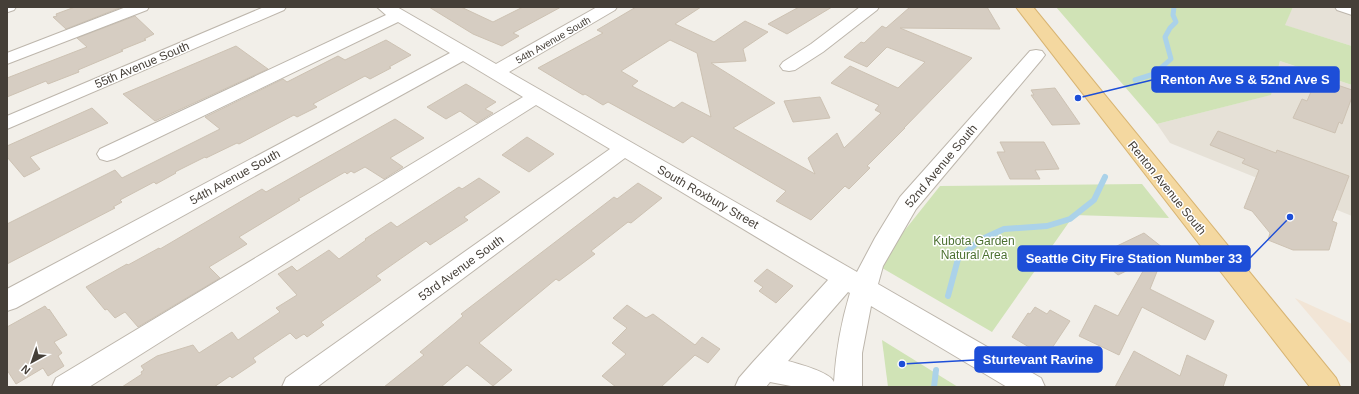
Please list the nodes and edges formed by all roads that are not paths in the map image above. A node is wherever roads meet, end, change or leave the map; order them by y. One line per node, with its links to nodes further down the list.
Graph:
1 (141, 7): 11 (street)
2 (278, 7): 15 (street, 55th Avenue South)
3 (610, 7): 13 (street, 54th Avenue South)
4 (871, 7): 12 (street)
5 (1024, 7): 26 (main road, Renton Avenue South)
6 (1343, 7): 7 (street)
7 (1352, 10)
8 (392, 11): 9 (street, South Roxbury Street); 17 (street)
9 (463, 53): 13 (street, South Roxbury Street); 19 (street, 54th Avenue South)
10 (1036, 55): 18 (street, 52nd Avenue South)
11 (7, 59)
12 (789, 66)
13 (496, 72): 14 (street, South Roxbury Street)
14 (537, 96): 16 (street, South Roxbury Street); 21 (street)
15 (7, 123)
16 (625, 148): 18 (street, South Roxbury Street); 22 (street, 53rd Avenue South)
17 (107, 154)
18 (854, 283): 20 (street, 52nd Avenue South); 24 (street); 25 (street, South Roxbury Street)
19 (7, 301)
20 (756, 379): 23 (street, 52nd Avenue South)
21 (66, 387)
22 (296, 387)
23 (824, 387)
24 (848, 387)
25 (1031, 387)
26 (1326, 387)

